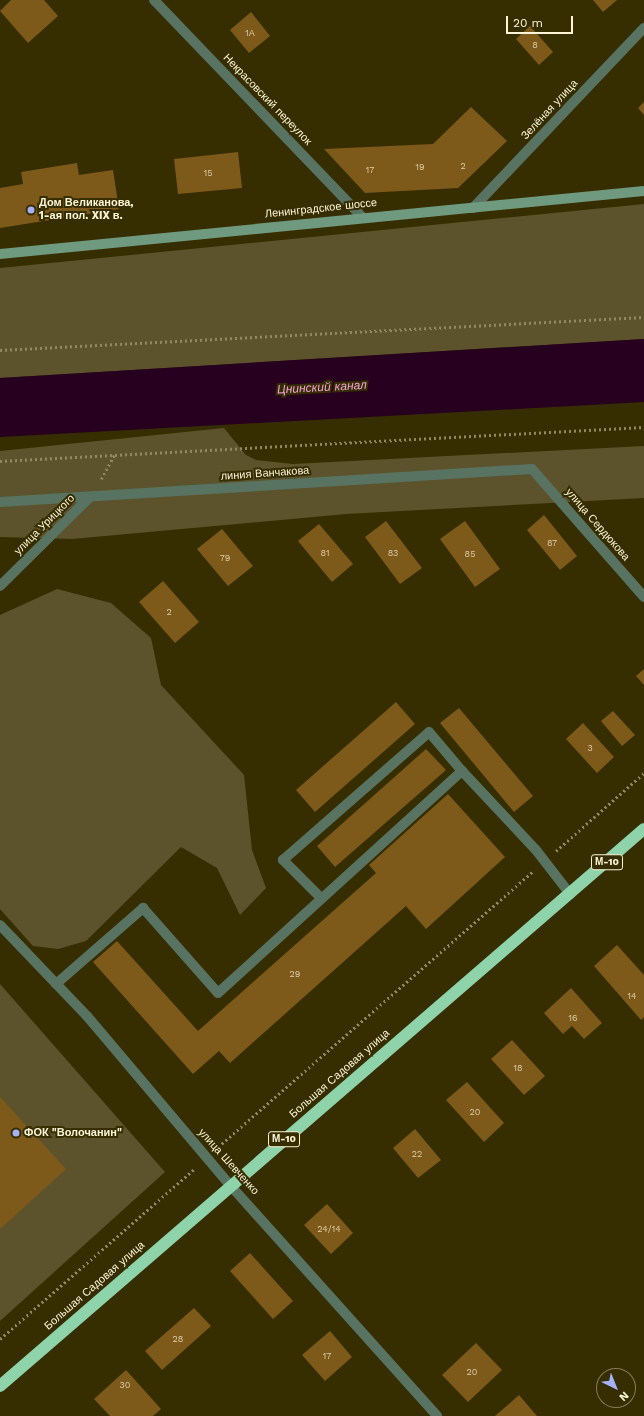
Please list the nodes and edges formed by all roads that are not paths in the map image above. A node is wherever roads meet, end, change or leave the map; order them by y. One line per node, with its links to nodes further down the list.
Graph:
1 (154, 0): 5 (street, Некрасовский переулок)
2 (644, 28): 4 (street, Зелёная улица)
3 (644, 192): 4 (street, Ленинградское шоссе)
4 (474, 208): 5 (street, Ленинградское шоссе)
5 (362, 216): 6 (street, Ленинградское шоссе)
6 (0, 254)
7 (532, 469): 8 (street, линия Ванчакова); 11 (street, улица Сердюкова)
8 (90, 497): 9 (street, линия Ванчакова); 10 (street, улица Урицкого)
9 (0, 502)
10 (0, 586)
11 (644, 597)
12 (462, 771): 14 (street); 15 (street); 15 (street)
13 (644, 829): 14 (highway, Большая Садовая улица / М-10)
14 (570, 894): 18 (highway, Большая Садовая улица / М-10)
15 (321, 898): 17 (street)
16 (0, 925): 17 (street, улица Шевченко)
17 (56, 984): 18 (street, улица Шевченко)
18 (230, 1185): 19 (highway, Большая Садовая улица / М-10); 20 (street, улица Шевченко)
19 (0, 1386)
20 (437, 1416)

